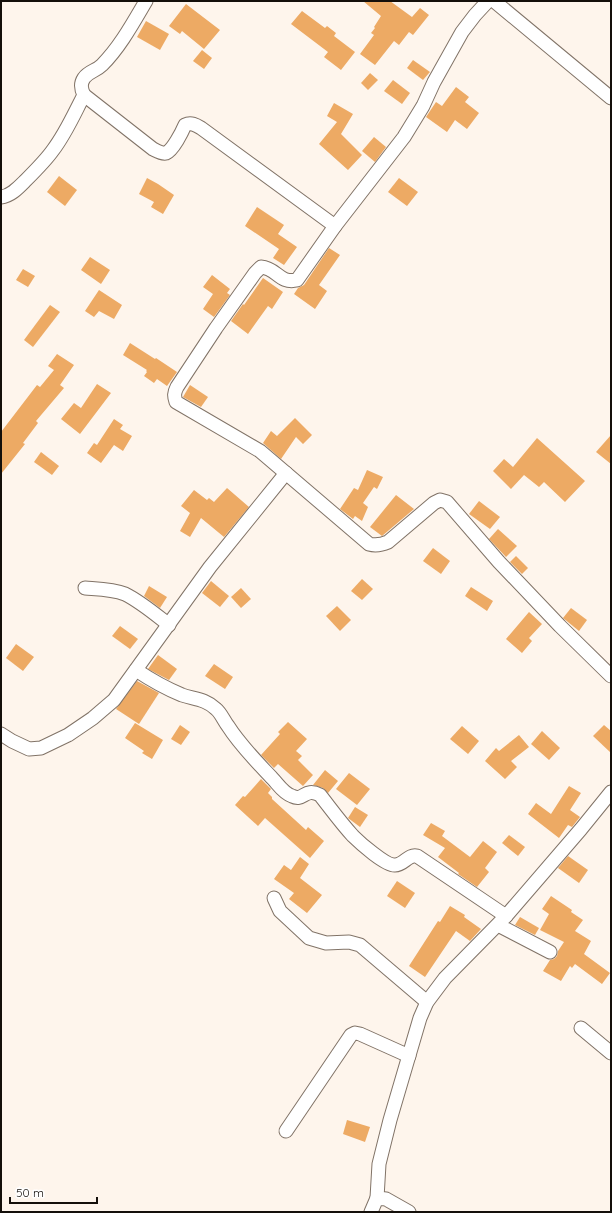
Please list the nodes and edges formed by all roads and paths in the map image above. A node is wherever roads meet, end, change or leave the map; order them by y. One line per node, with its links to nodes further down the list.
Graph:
1 (146, 1): 4 (street)
2 (488, 1): 7 (street)
3 (494, 1): 5 (street)
4 (84, 95): 6 (street); 7 (street)
5 (611, 98)
6 (1, 196)
7 (335, 226): 8 (street)
8 (286, 473): 10 (street); 12 (street)
9 (86, 588): 10 (street)
10 (169, 625): 11 (street)
11 (136, 670): 13 (street); 16 (street)
12 (611, 676)
13 (1, 734)
14 (611, 792): 16 (street)
15 (274, 898): 18 (street)
16 (502, 921): 17 (street); 18 (street)
17 (550, 952)
18 (427, 1002): 21 (street)
19 (581, 1028): 20 (street)
20 (611, 1053)
21 (409, 1056): 22 (street); 23 (street)
22 (286, 1131)
23 (377, 1198): 24 (street); 25 (street)
24 (371, 1212)
25 (409, 1212)

